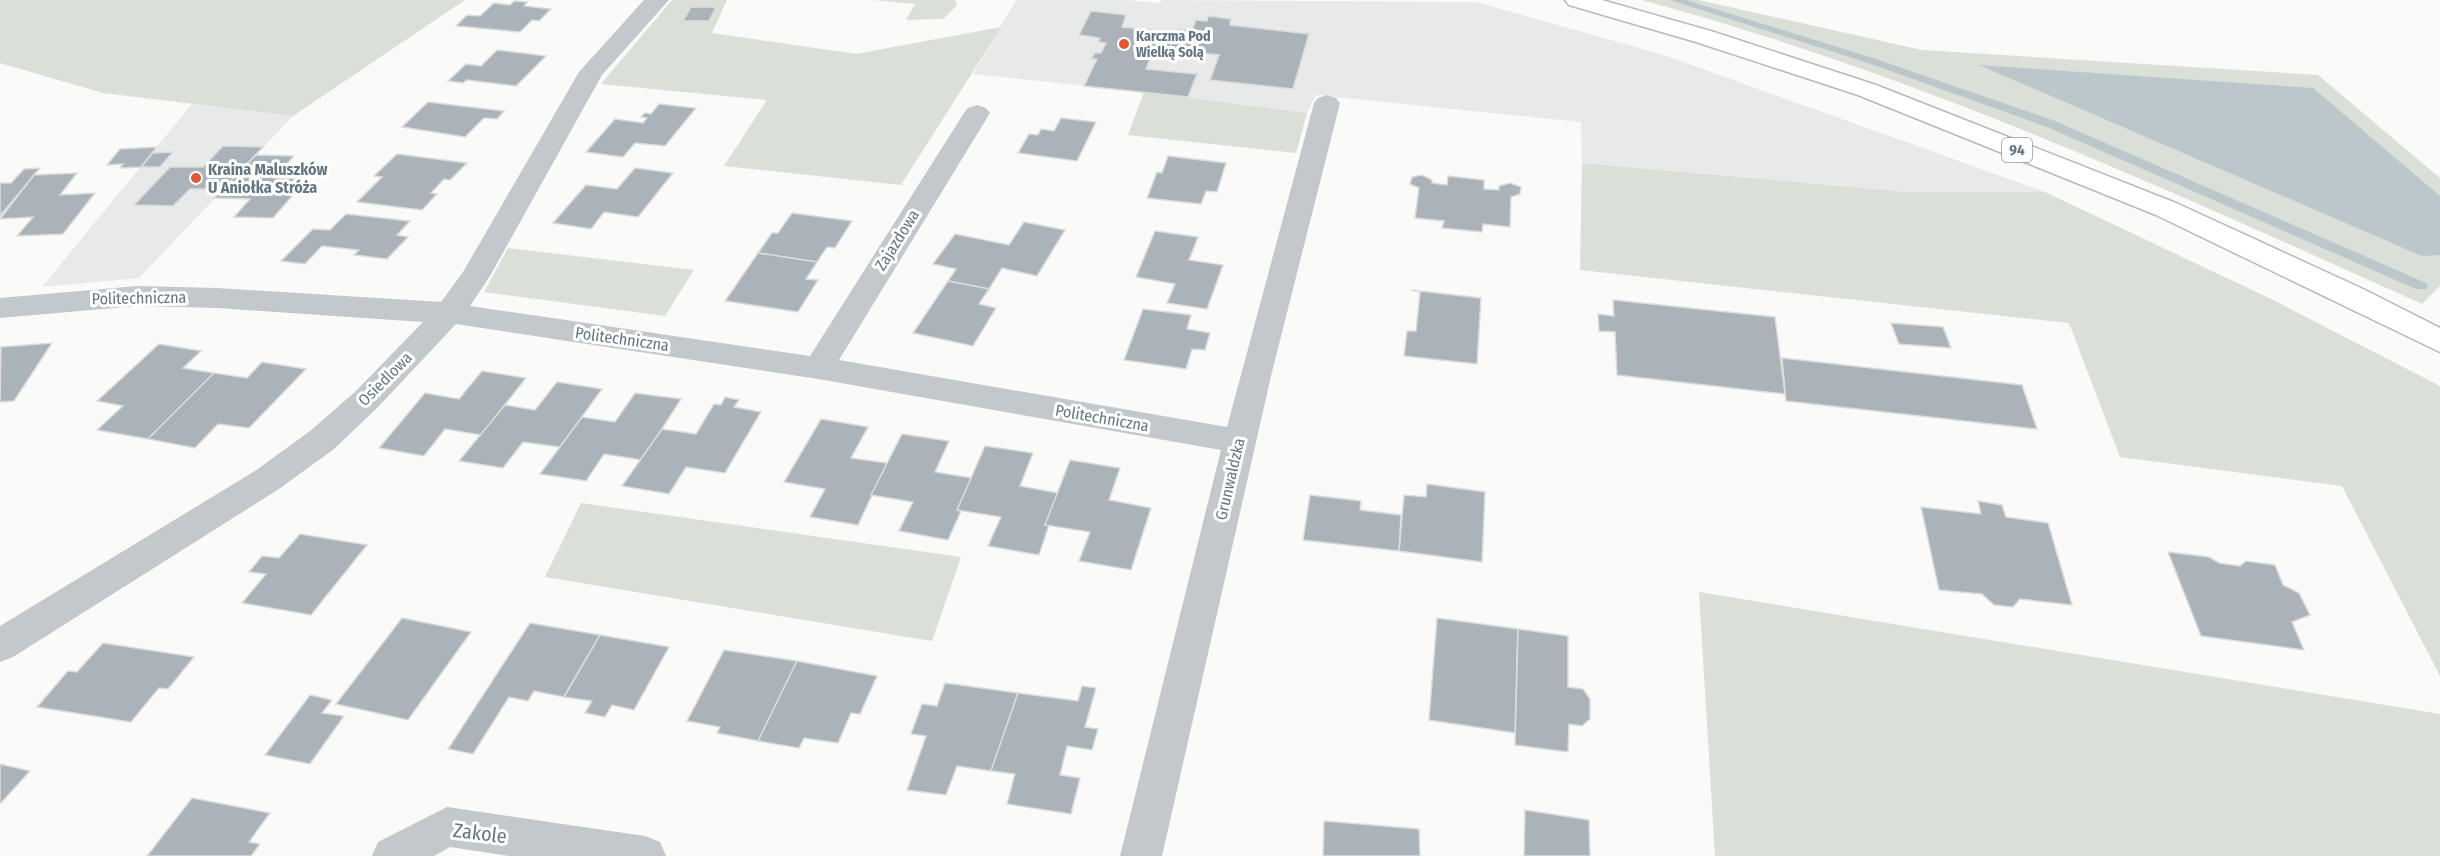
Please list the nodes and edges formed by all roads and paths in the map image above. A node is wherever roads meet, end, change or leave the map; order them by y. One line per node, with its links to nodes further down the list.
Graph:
1 (657, 0): 6 (street, Osiedlowa)
2 (1577, 0): 7 (main road, 94)
3 (1328, 103): 9 (street, Grunwaldzka)
4 (977, 113): 8 (street, Zajazdowa)
5 (0, 308): 6 (street, Politechniczna)
6 (449, 313): 8 (street, Politechniczna); 10 (street, Osiedlowa)
7 (2440, 341)
8 (818, 368): 9 (street, Politechniczna)
9 (1239, 441): 13 (street, Grunwaldzka)
10 (0, 646)
11 (393, 856): 12 (street, Zakole)
12 (645, 856)
13 (1141, 856)

